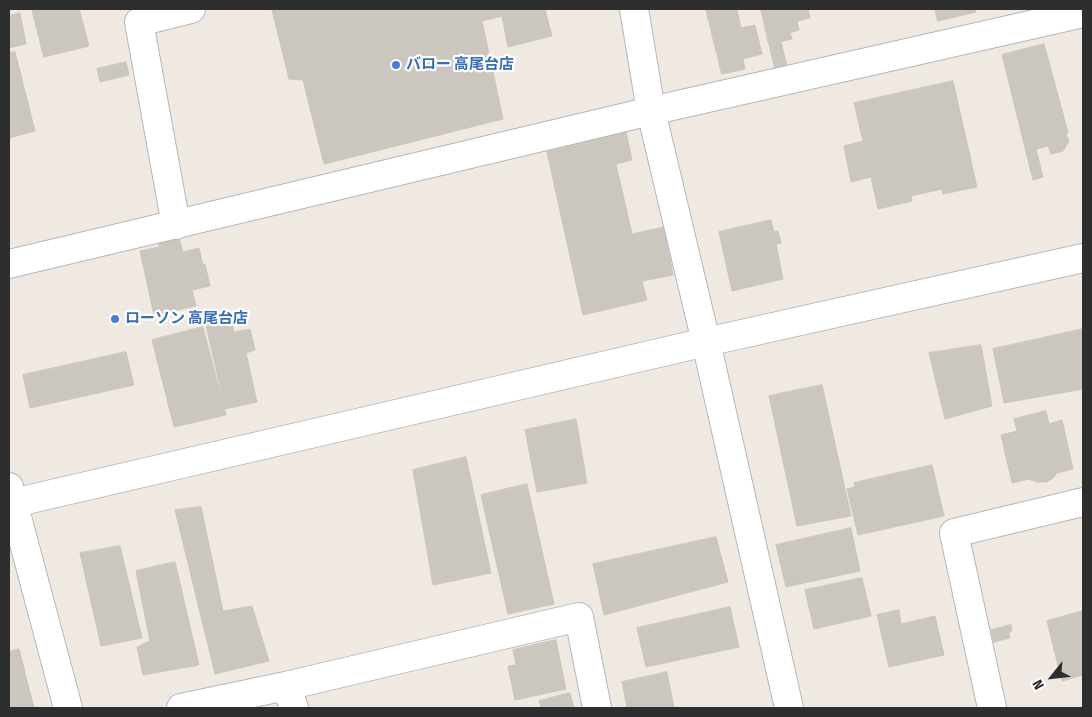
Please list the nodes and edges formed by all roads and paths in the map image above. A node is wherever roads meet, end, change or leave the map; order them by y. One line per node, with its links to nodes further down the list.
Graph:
1 (191, 9): 5 (street)
2 (634, 9): 4 (street)
3 (1083, 13): 4 (street)
4 (652, 111): 5 (street); 8 (street)
5 (176, 225): 7 (street)
6 (1083, 258): 8 (street)
7 (9, 264)
8 (706, 342): 9 (street); 15 (street)
9 (10, 498): 12 (street)
10 (1083, 502): 16 (street)
11 (290, 697): 13 (street); 14 (street)
12 (68, 708)
13 (181, 708)
14 (597, 708)
15 (789, 708)
16 (992, 708)

